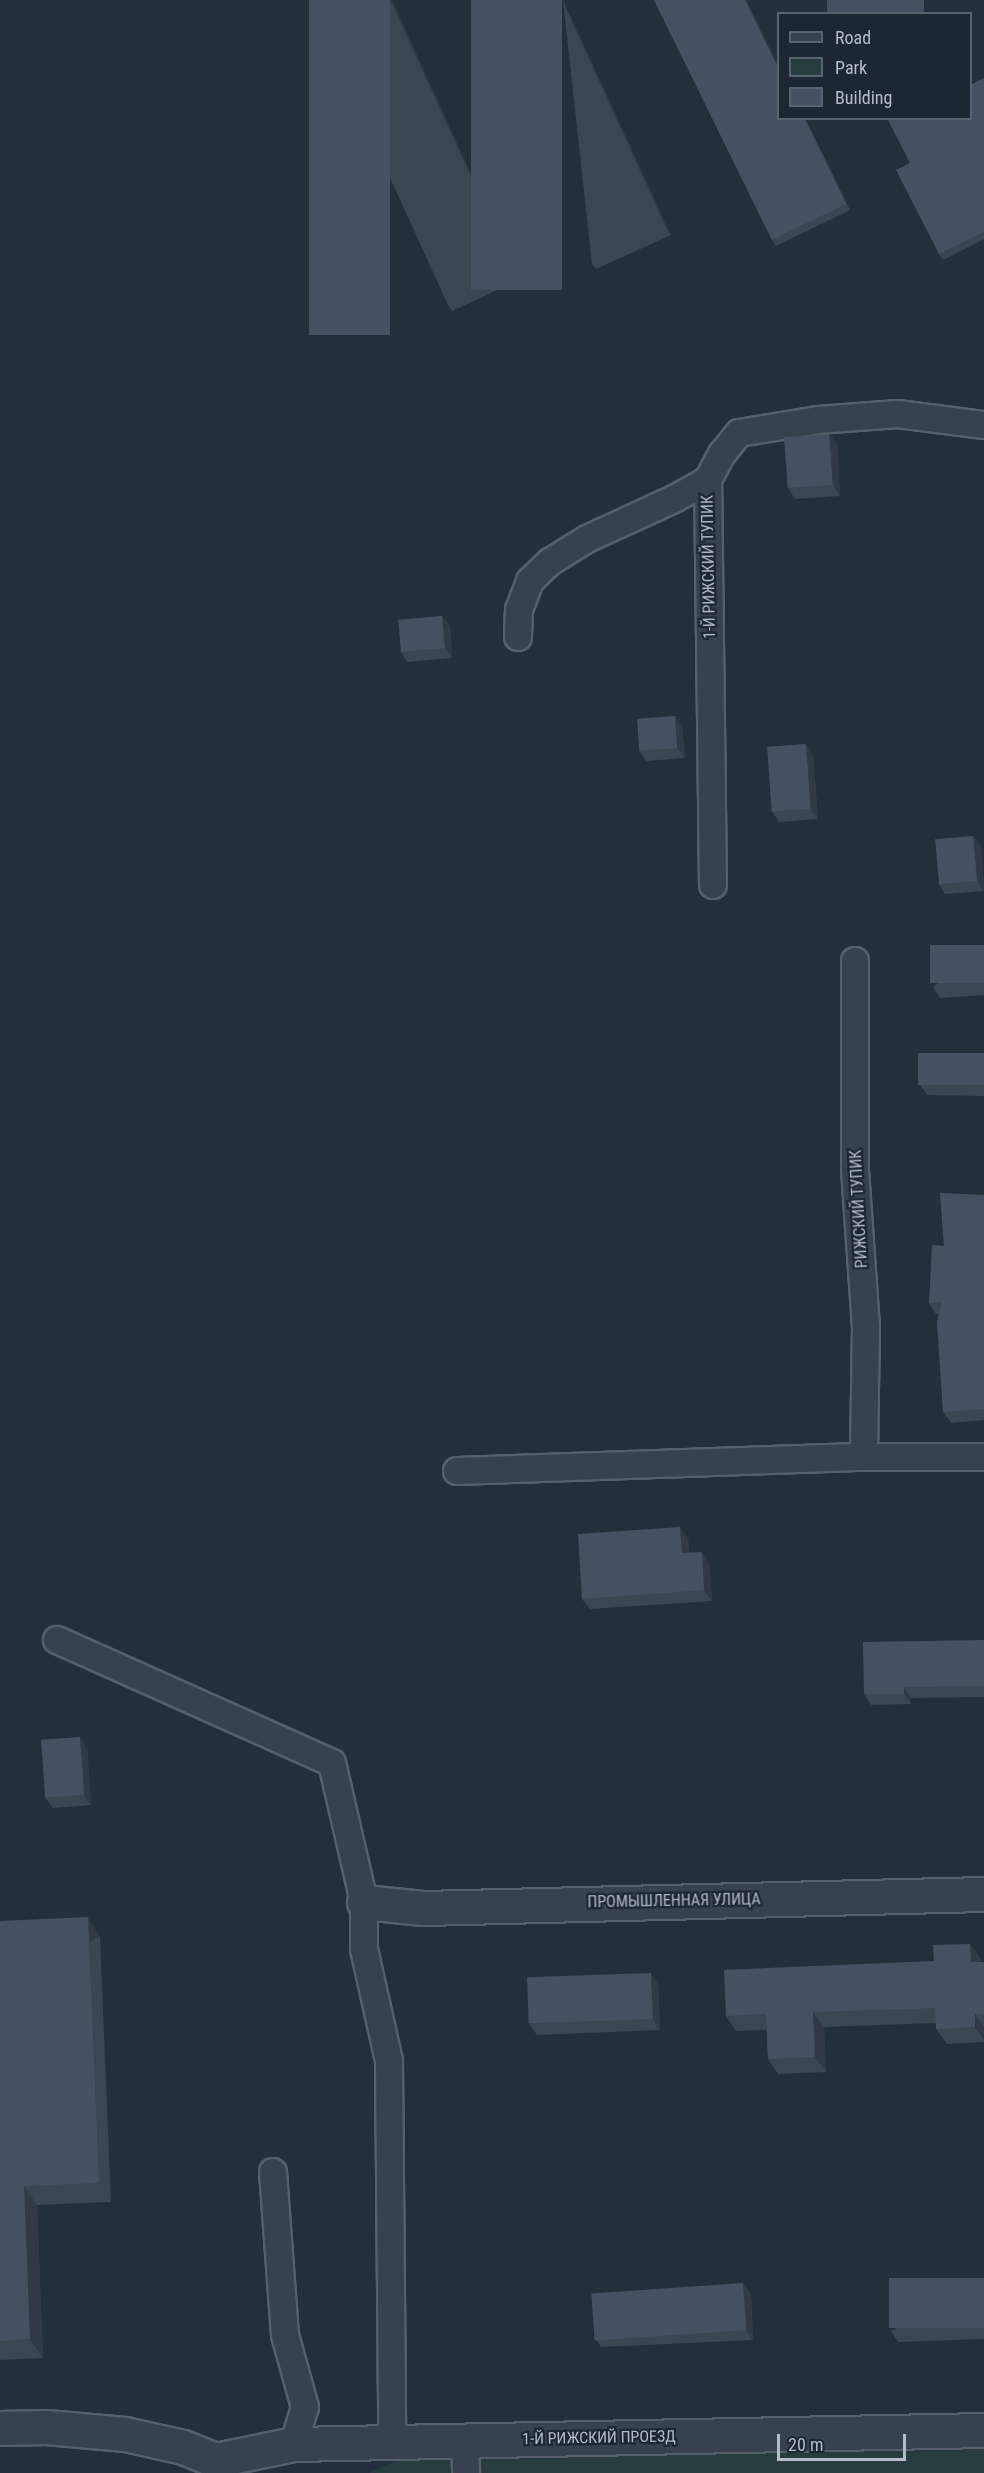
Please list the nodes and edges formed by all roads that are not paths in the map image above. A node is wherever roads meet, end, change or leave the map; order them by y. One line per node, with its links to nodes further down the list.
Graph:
1 (984, 425): 2 (lane, 1-Й РИЖСКИЙ ТУПИК)
2 (708, 480): 3 (lane); 4 (lane, 1-Й РИЖСКИЙ ТУПИК)
3 (519, 637)
4 (713, 885)
5 (855, 961): 7 (lane, РИЖСКИЙ ТУПИК)
6 (984, 1456): 7 (lane)
7 (864, 1457): 8 (lane)
8 (457, 1471)
9 (57, 1640): 11 (lane)
10 (984, 1894): 11 (street, ПРОМЫШЛЕННАЯ УЛИЦА)
11 (364, 1902): 16 (lane)
12 (273, 2172): 17 (lane)
13 (0, 2428): 18 (street)
14 (984, 2430): 15 (street, 1-Й РИЖСКИЙ ПРОЕЗД)
15 (465, 2440): 16 (street, 1-Й РИЖСКИЙ ПРОЕЗД); 19 (lane)
16 (392, 2442): 17 (street, 1-Й РИЖСКИЙ ПРОЕЗД)
17 (294, 2444): 18 (street, 1-Й РИЖСКИЙ ПРОЕЗД)
18 (219, 2467)
19 (466, 2473)

